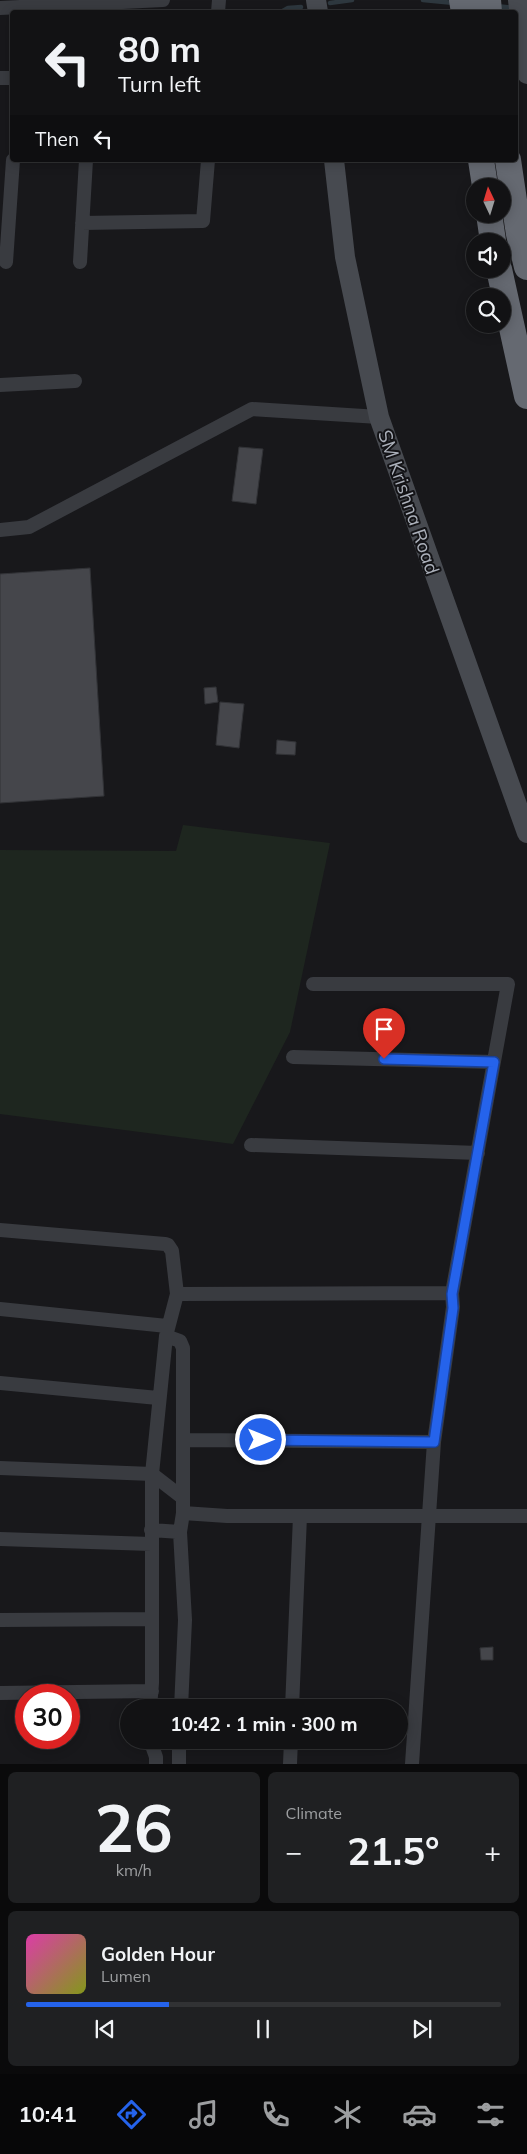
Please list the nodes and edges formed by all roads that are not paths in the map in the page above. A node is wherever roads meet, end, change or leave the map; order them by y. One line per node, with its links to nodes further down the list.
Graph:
1 (150, 0): 2 (street); 4 (street)
2 (163, 0)
3 (518, 0): 6 (street)
4 (91, 2): 5 (street)
5 (4, 5)
6 (527, 74)
7 (13, 162): 15 (street)
8 (86, 162): 14 (street)
9 (208, 162): 14 (street)
10 (334, 162): 22 (street, SM Krishna Road)
11 (482, 162): 13 (highway)
12 (508, 162): 17 (highway)
13 (484, 178)
14 (82, 223): 16 (street)
15 (6, 262)
16 (80, 262)
17 (527, 267)
18 (501, 278): 21 (highway)
19 (75, 381): 20 (street)
20 (0, 385)
21 (527, 396)
22 (379, 417): 23 (street); 24 (street, SM Krishna Road)
23 (0, 530)
24 (527, 833)
25 (312, 984): 27 (street)
26 (293, 1057): 27 (street)
27 (494, 1062): 29 (street)
28 (251, 1145): 29 (street)
29 (478, 1153): 32 (street)
30 (0, 1230): 31 (street)
31 (177, 1294): 32 (street); 34 (street)
32 (452, 1294): 38 (street)
33 (0, 1309): 34 (street)
34 (166, 1331): 36 (street); 37 (street)
35 (0, 1383): 36 (street)
36 (158, 1398): 40 (street)
37 (184, 1440): 38 (street); 41 (street)
38 (434, 1442): 44 (street)
39 (0, 1468): 40 (street)
40 (152, 1474): 41 (street); 47 (street)
41 (184, 1498): 42 (street)
42 (183, 1513): 43 (street); 46 (street)
43 (300, 1516): 44 (street); 55 (street)
44 (429, 1516): 45 (street); 62 (street)
45 (527, 1516)
46 (180, 1532): 47 (street); 54 (street)
47 (151, 1537): 48 (street); 49 (street)
48 (0, 1540)
49 (151, 1619): 50 (street); 51 (street)
50 (0, 1620)
51 (152, 1691): 52 (street); 53 (street)
52 (0, 1694)
53 (151, 1699)
54 (181, 1699)
55 (292, 1699)
56 (153, 1749): 59 (street)
57 (180, 1749): 60 (street)
58 (291, 1749): 61 (street)
59 (156, 1764)
60 (179, 1764)
61 (290, 1764)
62 (412, 1764)

